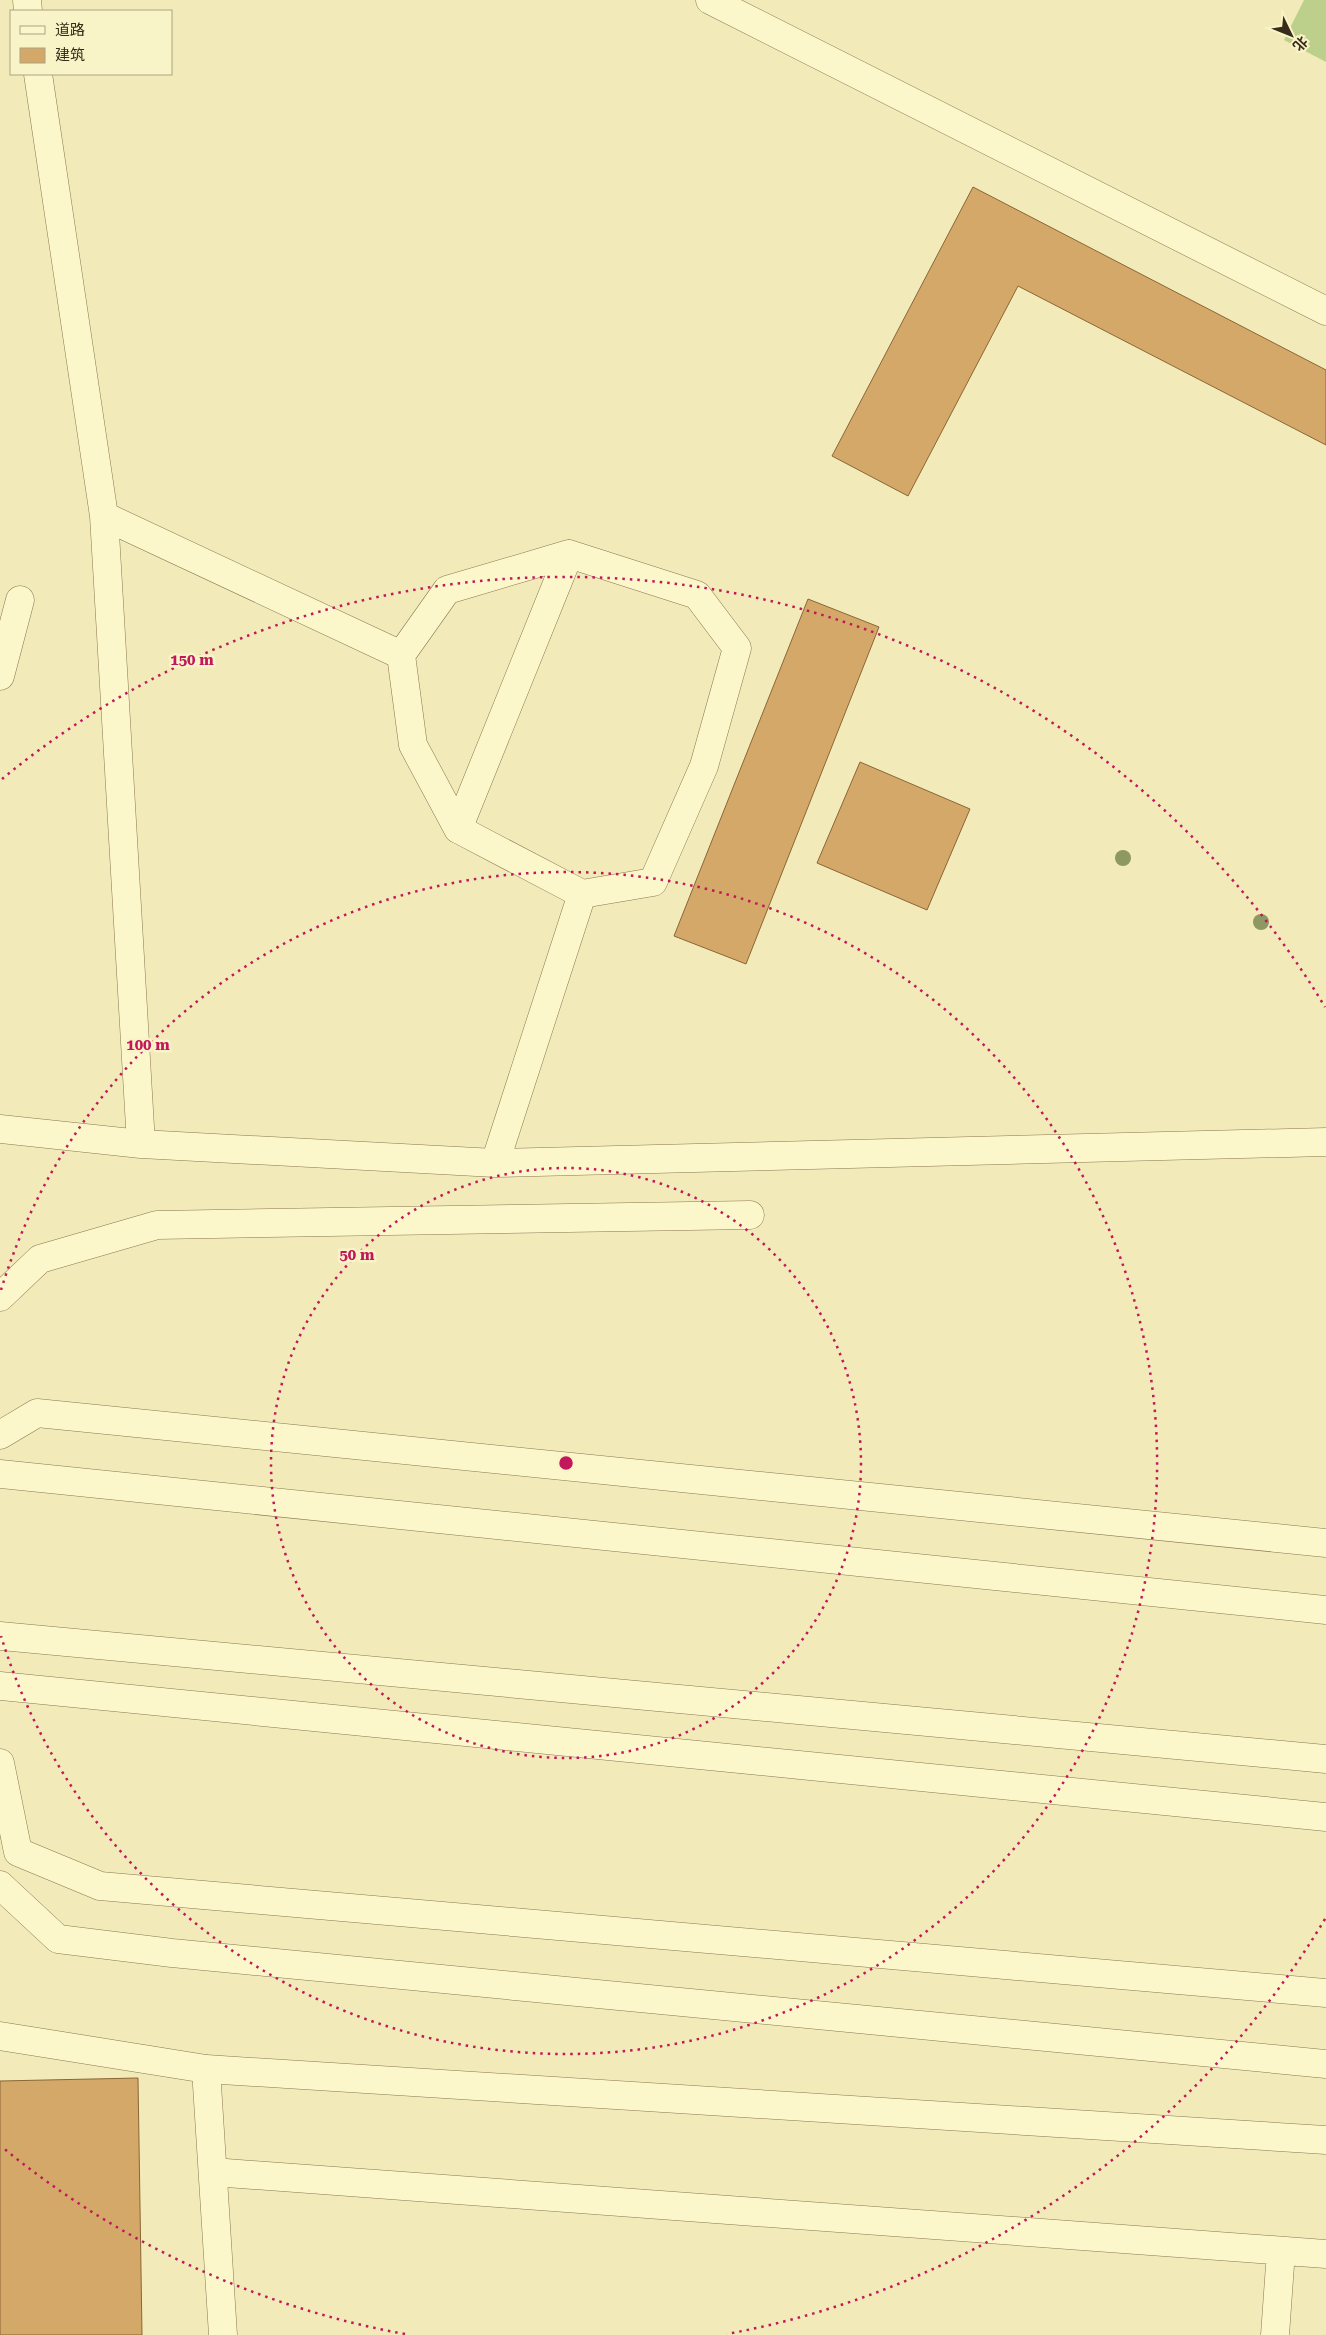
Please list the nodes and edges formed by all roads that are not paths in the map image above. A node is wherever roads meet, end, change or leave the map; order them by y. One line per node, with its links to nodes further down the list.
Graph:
1 (710, 0): 3 (street)
2 (38, 75): 4 (street)
3 (1326, 311)
4 (104, 516): 7 (street); 13 (street)
5 (569, 554): 7 (street); 9 (street); 10 (street)
6 (20, 600): 8 (street)
7 (401, 655): 9 (street)
8 (0, 676)
9 (458, 829): 10 (street)
10 (582, 894): 14 (street)
11 (0, 1129): 13 (street)
12 (1326, 1142): 14 (street)
13 (141, 1144): 14 (street)
14 (495, 1163)
15 (750, 1216): 16 (street)
16 (0, 1297)
17 (0, 1435): 19 (street)
18 (0, 1474): 20 (street)
19 (1326, 1543)
20 (1326, 1610)
21 (0, 1636): 23 (street)
22 (0, 1686): 25 (street)
23 (1326, 1759)
24 (0, 1763): 27 (street)
25 (1326, 1817)
26 (0, 1885): 29 (street)
27 (1326, 1993)
28 (0, 2036): 30 (street)
29 (1326, 2064)
30 (206, 2070): 31 (street); 32 (street)
31 (1326, 2140)
32 (213, 2172): 33 (street); 35 (street)
33 (1281, 2251): 34 (street); 36 (street)
34 (1326, 2254)
35 (223, 2335)
36 (1275, 2335)

